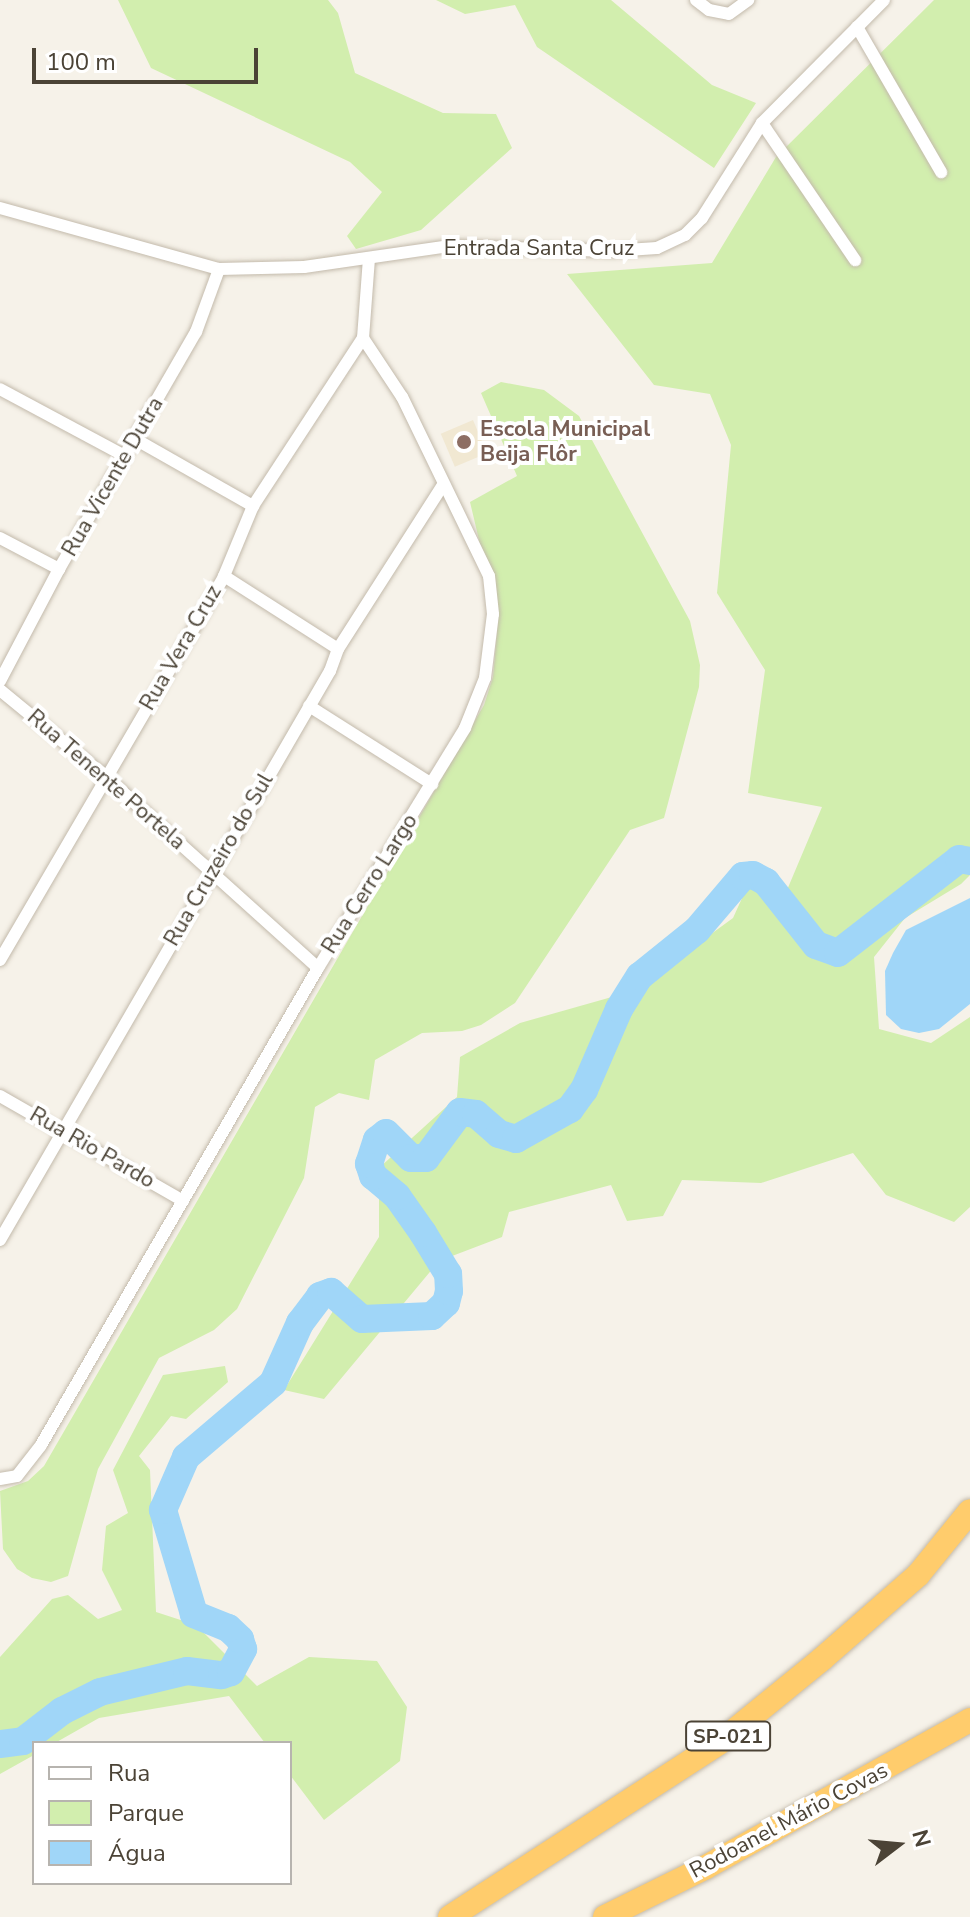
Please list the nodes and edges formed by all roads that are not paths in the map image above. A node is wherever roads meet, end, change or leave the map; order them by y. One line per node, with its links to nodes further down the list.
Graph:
1 (696, 0): 2 (street)
2 (748, 0)
3 (879, 1): 4 (street, Entrada Santa Cruz)
4 (857, 27): 5 (street, Entrada Santa Cruz); 6 (street)
5 (762, 123): 8 (street, Entrada Santa Cruz); 9 (street)
6 (941, 172)
7 (0, 208): 10 (street, Entrada Santa Cruz)
8 (369, 258): 10 (street, Entrada Santa Cruz); 11 (street)
9 (855, 260)
10 (219, 269): 13 (street, Rua Vicente Dutra)
11 (363, 338): 15 (street, Rua Cerro Largo); 16 (street, Rua Vera Cruz)
12 (0, 389): 14 (street)
13 (135, 439): 14 (street, Rua Vicente Dutra); 16 (street)
14 (125, 456): 18 (street, Rua Vicente Dutra)
15 (443, 485): 20 (street, Rua Cruzeiro do Sul); 25 (street, Rua Cerro Largo)
16 (253, 506): 19 (street, Rua Vera Cruz)
17 (0, 538): 18 (street)
18 (59, 569): 21 (street, Rua Vicente Dutra)
19 (224, 576): 20 (street); 24 (street, Rua Vera Cruz)
20 (338, 649): 23 (street, Rua Cruzeiro do Sul)
21 (0, 681)
22 (0, 690): 24 (street, Rua Tenente Portela)
23 (309, 706): 25 (street); 26 (street, Rua Cruzeiro do Sul)
24 (106, 777): 26 (street, Rua Tenente Portela); 27 (street, Rua Vera Cruz)
25 (432, 784): 28 (street, Rua Cerro Largo)
26 (212, 872): 28 (street, Rua Tenente Portela); 30 (street, Rua Cruzeiro do Sul)
27 (0, 960)
28 (318, 968): 31 (street, Rua Cerro Largo)
29 (0, 1096): 30 (street, Rua Rio Pardo)
30 (61, 1131): 31 (street, Rua Rio Pardo); 32 (street, Rua Cruzeiro do Sul)
31 (183, 1201): 33 (street, Rua Cerro Largo)
32 (0, 1240)
33 (0, 1479)
34 (970, 1511): 36 (highway, SP-021)
35 (970, 1720): 37 (highway, Rodoanel Mário Covas)
36 (450, 1917)
37 (605, 1917)

